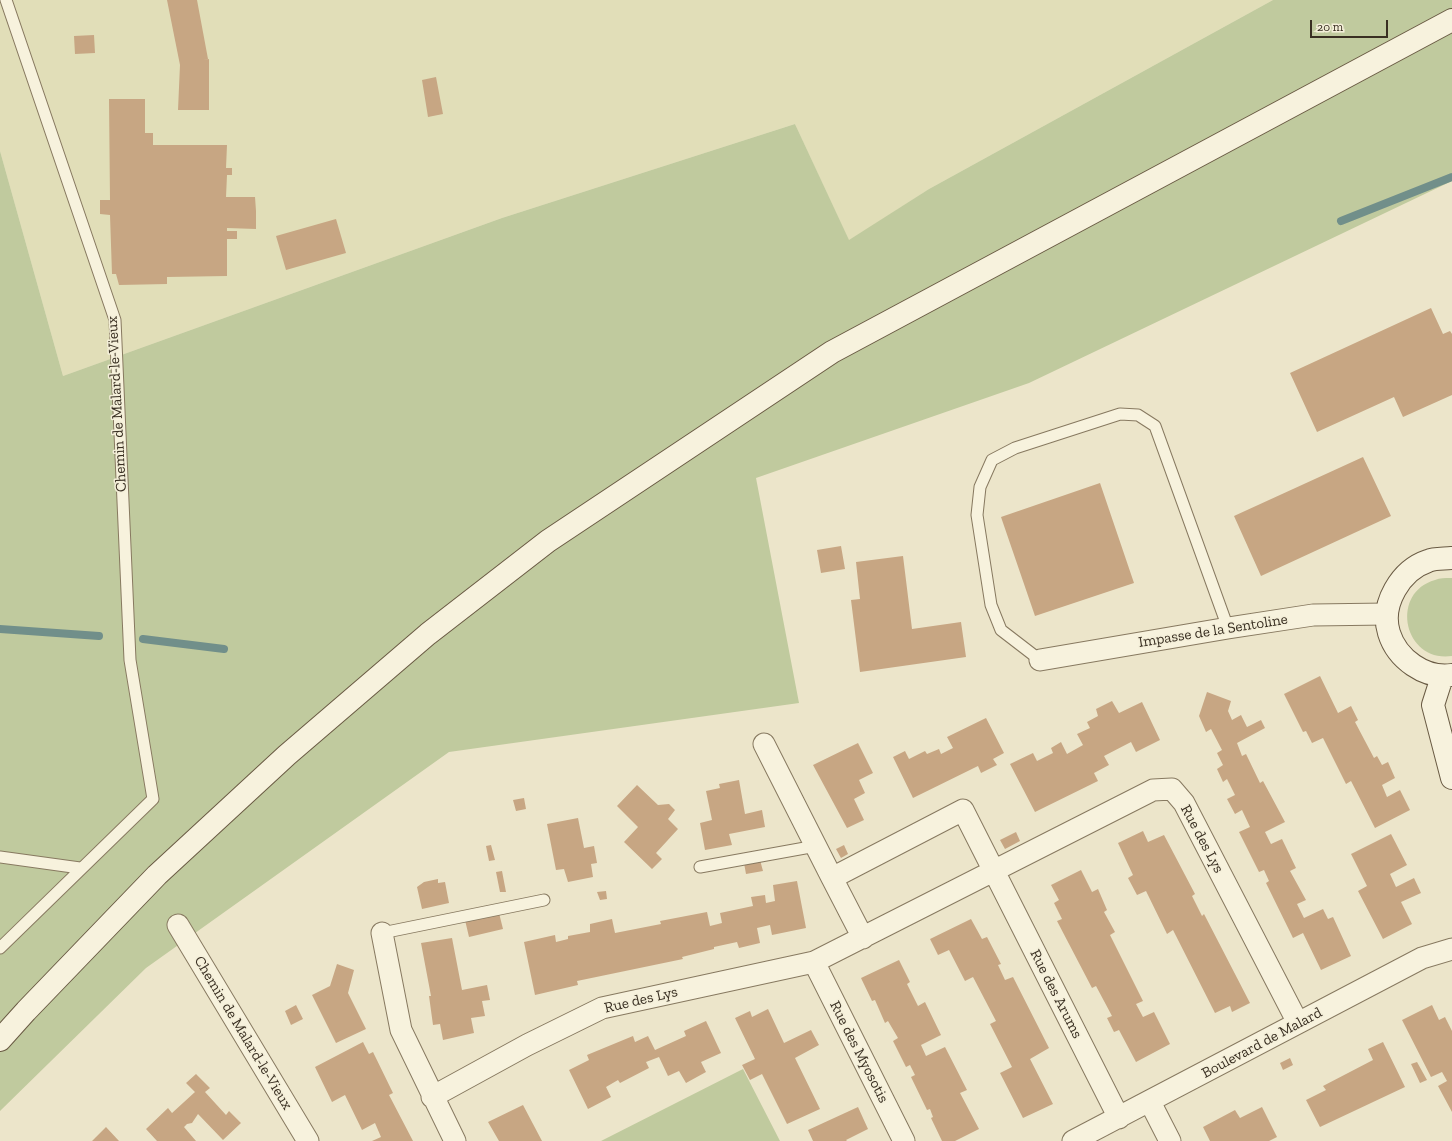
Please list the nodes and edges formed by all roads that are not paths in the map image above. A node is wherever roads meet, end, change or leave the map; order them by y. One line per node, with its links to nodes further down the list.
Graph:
1 (6, 0): 13 (lane, Chemin de Malard-le-Vieux)
2 (1452, 20): 24 (main road)
3 (1452, 558): 4 (main road)
4 (1387, 614): 5 (street, Impasse de la Sentoline); 7 (main road)
5 (1228, 628): 6 (street, Impasse de la Sentoline); 6 (lane)
6 (1040, 660)
7 (1447, 676): 9 (main road)
8 (764, 744): 10 (street)
9 (1452, 778)
10 (816, 846): 12 (lane); 15 (street)
11 (0, 857): 13 (lane)
12 (700, 867)
13 (80, 868): 20 (lane)
14 (994, 871): 15 (street); 19 (street, Rue des Lys); 23 (street, Rue des Lys); 27 (street, Rue des Arums)
15 (832, 878): 19 (street)
16 (544, 900): 18 (lane)
17 (178, 925): 28 (street, Chemin de Malard-le-Vieux)
18 (382, 934): 25 (street)
19 (863, 938): 22 (street, Rue des Lys)
20 (0, 948)
21 (1452, 949): 23 (street, Boulevard de Malard)
22 (814, 962): 25 (street, Rue des Lys); 30 (street, Rue des Myosotis)
23 (1298, 1023): 26 (street, Boulevard de Malard)
24 (0, 1040)
25 (432, 1097): 29 (street)
26 (1150, 1102): 27 (street, Boulevard de Malard); 32 (street)
27 (1119, 1118): 31 (street, Boulevard de Malard)
28 (308, 1141)
29 (454, 1141)
30 (904, 1141)
31 (1073, 1141)
32 (1170, 1141)

